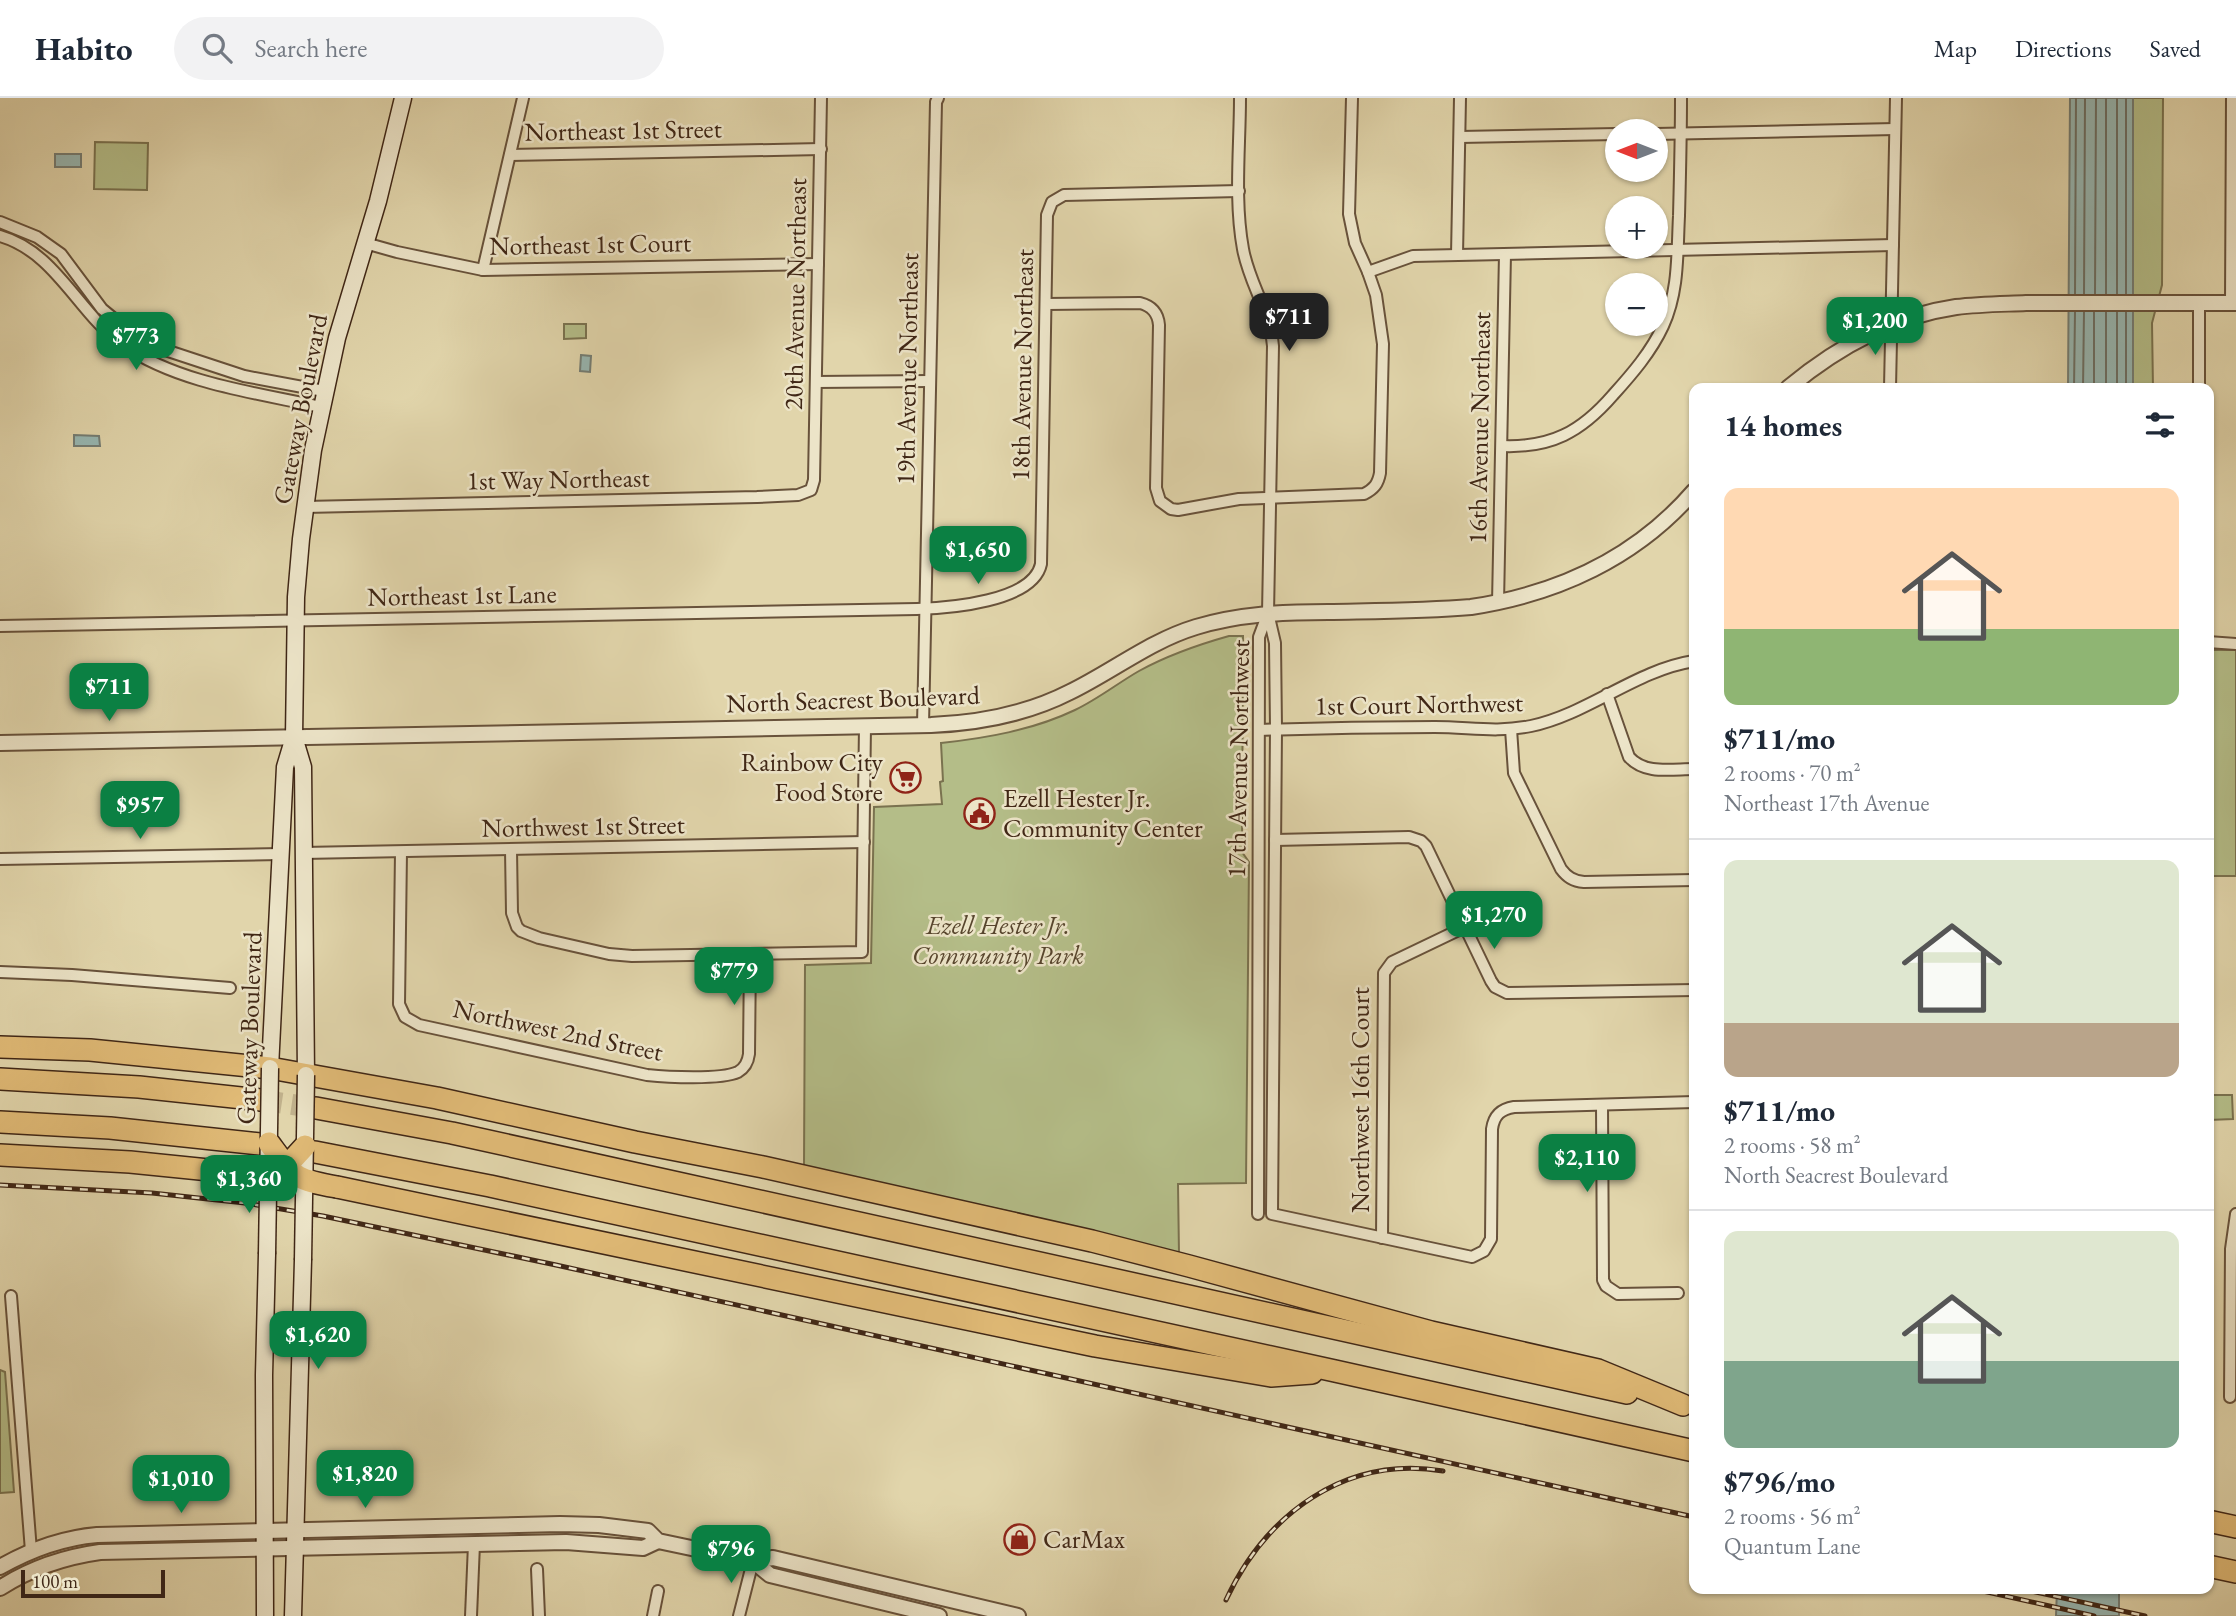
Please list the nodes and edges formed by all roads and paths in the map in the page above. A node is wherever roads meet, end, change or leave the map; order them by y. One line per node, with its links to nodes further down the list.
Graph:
1 (403, 98): 21 (main road, Gateway Boulevard)
2 (523, 98): 17 (street)
3 (821, 98): 16 (street, 20th Avenue Northeast)
4 (938, 98): 33 (street, 19th Avenue Northeast)
5 (1240, 98): 18 (street)
6 (1352, 98): 28 (street)
7 (1460, 98): 15 (street)
8 (1681, 98): 12 (street)
9 (1896, 98): 11 (street)
10 (2232, 98): 31 (street)
11 (1895, 129): 12 (street); 22 (street)
12 (1681, 133): 14 (street); 23 (street)
13 (1605, 134): 15 (street)
14 (1668, 134)
15 (1460, 137): 25 (street)
16 (821, 149): 17 (street, Northeast 1st Street); 26 (street, 20th Avenue Northeast)
17 (510, 155): 27 (street)
18 (1239, 191): 29 (street, 18th Avenue Northeast); 42 (street)
19 (0, 222): 38 (street)
20 (0, 236): 38 (street)
21 (365, 243): 27 (street, Northeast 1st Court); 38 (main road, Gateway Boulevard)
22 (1894, 245): 23 (street); 32 (street)
23 (1678, 250): 24 (street); 39 (street)
24 (1505, 254): 25 (street); 39 (street, 16th Avenue Northeast)
25 (1457, 255): 28 (street)
26 (818, 264): 27 (street, Northeast 1st Court); 34 (street, 20th Avenue Northeast)
27 (483, 270)
28 (1368, 272): 42 (street)
29 (1046, 304): 42 (street); 45 (street, 18th Avenue Northeast)
30 (2199, 304): 31 (street); 32 (street); 37 (street)
31 (2233, 304)
32 (1892, 326): 35 (street); 36 (street)
33 (930, 381): 34 (street); 45 (street, 19th Avenue Northeast)
34 (816, 382): 40 (street, 20th Avenue Northeast)
35 (1795, 383)
36 (1890, 383)
37 (2199, 383)
38 (323, 399): 43 (main road, Gateway Boulevard)
39 (1502, 446): 44 (street, 16th Avenue Northeast)
40 (811, 490): 43 (street, 1st Way Northeast)
41 (1689, 496): 44 (street, North Seacrest Boulevard)
42 (1270, 497): 46 (street)
43 (305, 507): 47 (main road, Gateway Boulevard)
44 (1498, 603): 46 (street, North Seacrest Boulevard)
45 (926, 608): 47 (street, Northeast 1st Lane); 53 (street, 19th Avenue Northeast)
46 (1268, 613): 53 (street, North Seacrest Boulevard); 55 (street, 17th Avenue Northwest); 57 (street, 17th Avenue Northwest)
47 (295, 621): 48 (street, Northeast 1st Lane); 58 (main road, Gateway Boulevard)
48 (0, 626)
49 (2214, 642): 50 (street)
50 (2236, 644)
51 (1689, 662): 52 (street, 1st Court Northwest)
52 (1607, 694): 56 (street, 1st Court Northwest); 60 (street)
53 (923, 725): 54 (street, North Seacrest Boulevard)
54 (865, 726): 58 (street, North Seacrest Boulevard); 62 (street)
55 (1276, 729): 56 (street, 1st Court Northwest); 57 (street, 1st Court Northwest); 61 (street, 17th Avenue Northwest)
56 (1511, 729): 68 (street)
57 (1259, 730): 88 (street, 17th Avenue Northwest)
58 (293, 737): 59 (street, North Seacrest Boulevard); 65 (main road, Gateway Boulevard); 66 (main road, Gateway Boulevard)
59 (0, 743)
60 (1689, 769)
61 (1275, 840): 69 (street); 90 (street, 17th Avenue Northwest)
62 (864, 842): 63 (street, Northwest 1st Street); 70 (street)
63 (511, 850): 64 (street, Northwest 1st Street); 70 (street)
64 (401, 852): 65 (street, Northwest 1st Street); 70 (street, Northwest 2nd Street)
65 (303, 853): 76 (main road, Gateway Boulevard)
66 (281, 854): 67 (street); 75 (main road, Gateway Boulevard)
67 (0, 859)
68 (1689, 880)
69 (1465, 927): 73 (street); 90 (street, Northwest 16th Court)
70 (750, 955)
71 (0, 972): 72 (street)
72 (230, 988)
73 (1689, 990)
74 (0, 1047): 75 (highway)
75 (270, 1068): 76 (highway); 83 (main road, Gateway Boulevard, bridge)
76 (306, 1075): 84 (main road, Gateway Boulevard, bridge); 95 (highway)
77 (0, 1079): 78 (highway)
78 (261, 1100)
79 (1689, 1102): 80 (street)
80 (1602, 1105): 90 (street); 91 (street)
81 (316, 1108): 95 (highway)
82 (0, 1122): 83 (highway)
83 (264, 1144): 86 (highway, bridge)
84 (310, 1149): 86 (highway, bridge); 87 (main road, Gateway Boulevard, bridge); 93 (highway)
85 (0, 1155): 86 (highway)
86 (271, 1173): 87 (highway, bridge); 101 (main road, bridge)
87 (304, 1181): 93 (highway, bridge); 100 (main road, Gateway Boulevard, bridge)
88 (1258, 1214)
89 (2236, 1214): 94 (street)
90 (1382, 1238)
91 (1678, 1293)
92 (11, 1296): 107 (street)
93 (1335, 1371): 96 (highway)
94 (2230, 1397)
95 (1688, 1406)
96 (1689, 1450)
97 (2214, 1522): 99 (highway)
98 (538, 1524): 100 (street); 102 (street); 103 (street)
99 (2236, 1527)
100 (295, 1530): 101 (street); 105 (main road, Gateway Boulevard)
101 (265, 1531): 106 (main road); 107 (street)
102 (658, 1541): 103 (street); 108 (street)
103 (538, 1542): 104 (street)
104 (474, 1544): 105 (street); 120 (street)
105 (295, 1548): 106 (street); 119 (main road, Gateway Boulevard)
106 (265, 1549): 112 (street); 118 (main road)
107 (31, 1551): 109 (street); 112 (street)
108 (753, 1561): 115 (street); 117 (street); 123 (street)
109 (0, 1567)
110 (2214, 1567): 113 (highway)
111 (537, 1569): 121 (street)
112 (33, 1570): 114 (street)
113 (2236, 1572)
114 (0, 1588)
115 (897, 1588): 117 (street); 125 (street)
116 (658, 1591): 122 (street)
117 (893, 1605): 124 (street)
118 (265, 1616)
119 (293, 1616)
120 (471, 1616)
121 (538, 1616)
122 (653, 1616)
123 (739, 1616)
124 (939, 1616)
125 (1018, 1616)

